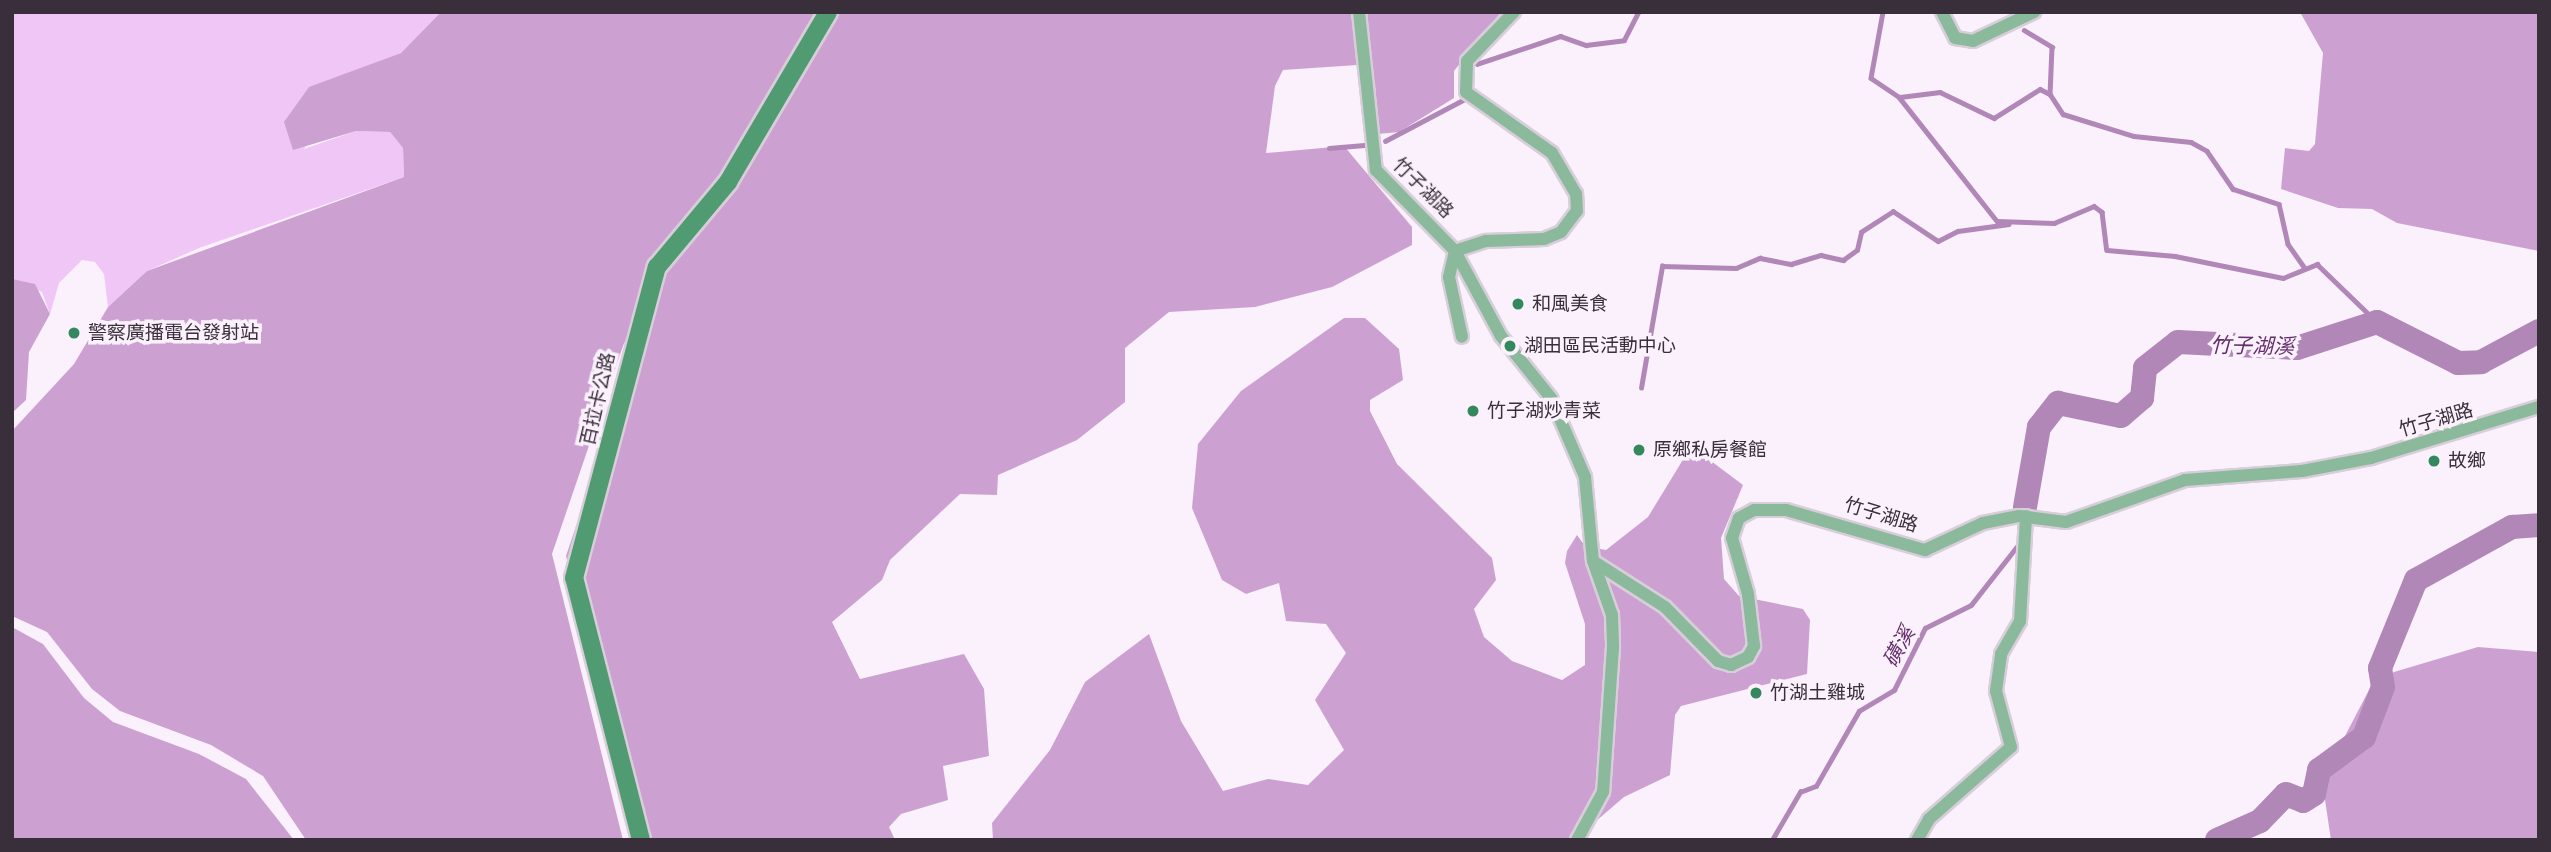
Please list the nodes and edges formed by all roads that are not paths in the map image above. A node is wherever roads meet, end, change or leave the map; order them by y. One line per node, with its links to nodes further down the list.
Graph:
1 (828, 12): 11 (main road, 百拉卡公路)
2 (1359, 12): 6 (street, 竹子湖路)
3 (1514, 12): 6 (street)
4 (1942, 12): 5 (street)
5 (2034, 12)
6 (1455, 251): 7 (street); 10 (street, 竹子湖路)
7 (1462, 337)
8 (2539, 407): 9 (street, 竹子湖路)
9 (2026, 516): 10 (street, 竹子湖路); 13 (street)
10 (1593, 561): 12 (street, 竹子湖路)
11 (641, 840)
12 (1577, 840)
13 (1917, 840)

